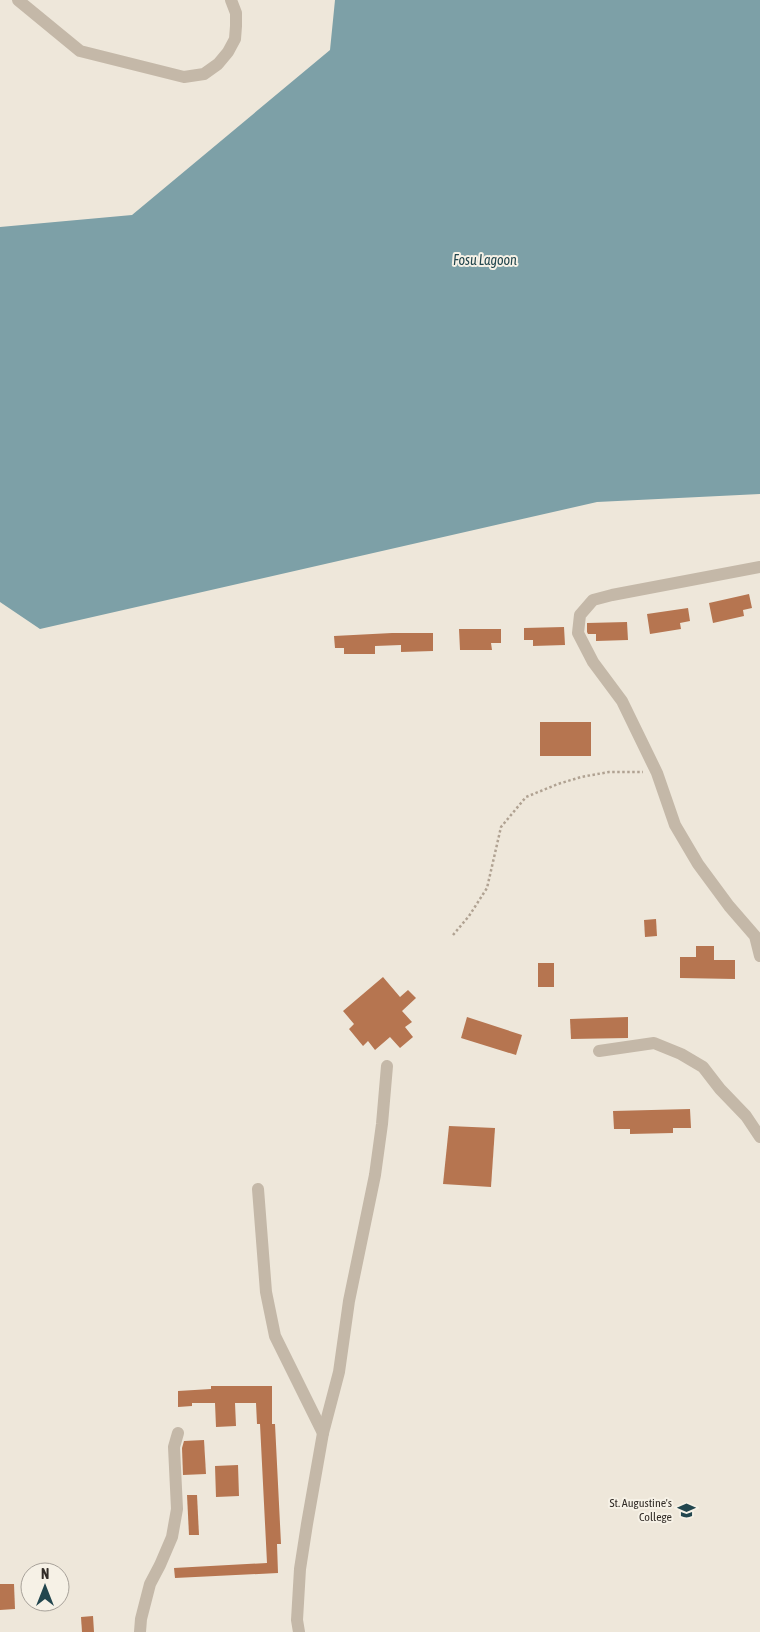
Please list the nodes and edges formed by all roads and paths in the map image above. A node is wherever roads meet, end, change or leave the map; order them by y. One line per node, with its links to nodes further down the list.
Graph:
1 (18, 0): 2 (street)
2 (231, 0)
3 (760, 567): 4 (street)
4 (658, 773): 5 (path); 6 (street)
5 (453, 935)
6 (760, 956)
7 (599, 1051): 9 (street)
8 (387, 1066): 12 (street)
9 (760, 1137)
10 (258, 1188): 12 (street)
11 (178, 1433): 13 (street)
12 (323, 1433): 14 (street)
13 (140, 1632)
14 (298, 1632)

